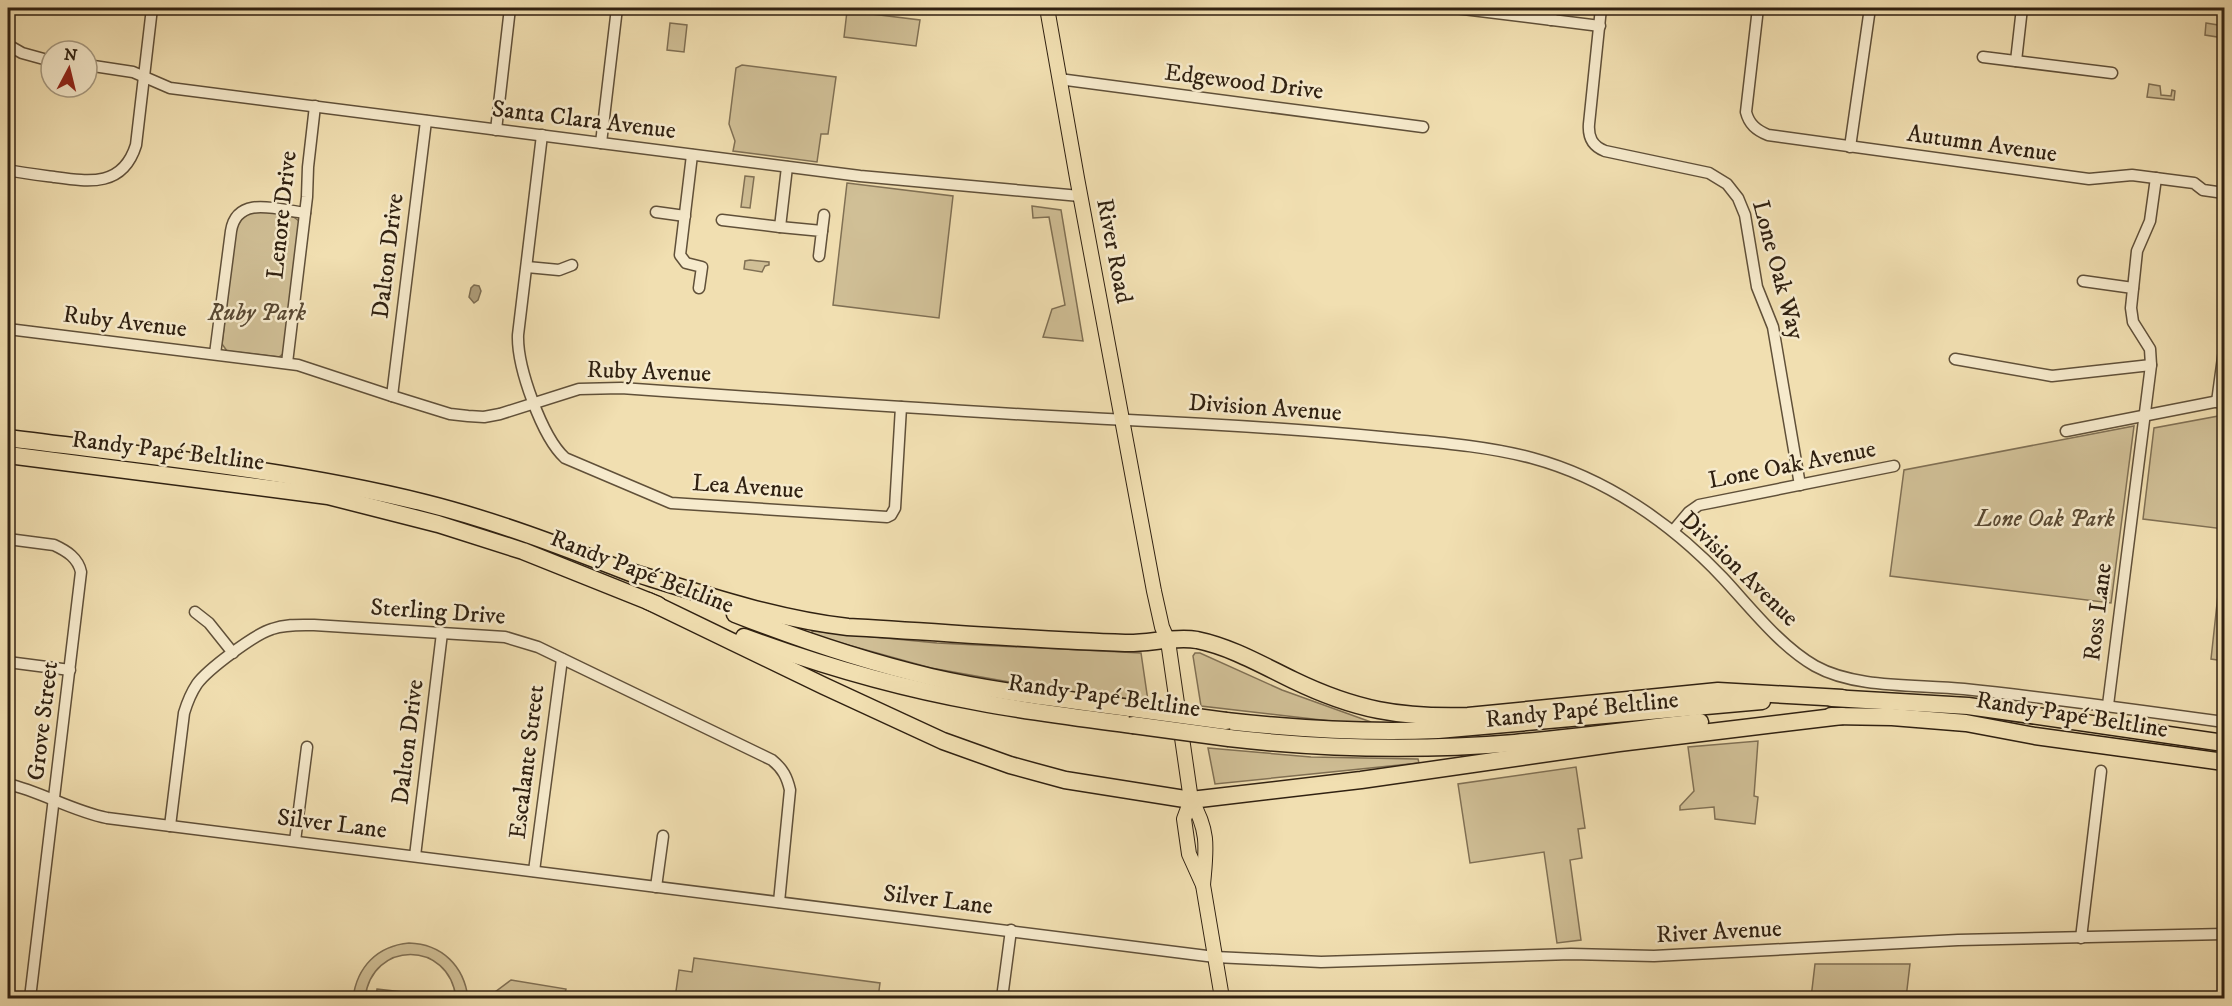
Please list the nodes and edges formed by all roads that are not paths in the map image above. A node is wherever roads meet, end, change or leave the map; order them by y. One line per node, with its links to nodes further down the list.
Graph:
1 (152, 8): 19 (street)
2 (510, 8): 24 (street)
3 (617, 8): 26 (street)
4 (1047, 8): 20 (main road, River Road)
5 (1455, 8): 11 (street)
6 (1552, 8): 11 (street)
7 (1602, 8): 12 (street, Lone Oak Way)
8 (1758, 8): 27 (street, Autumn Avenue)
9 (1870, 8): 27 (street)
10 (2022, 8): 16 (street)
11 (1551, 20): 12 (street)
12 (1600, 26): 63 (street, Lone Oak Way)
13 (8, 45): 15 (street)
14 (1983, 57): 16 (street)
15 (39, 58)
16 (2016, 61): 18 (street)
17 (99, 67): 19 (street, Santa Clara Avenue)
18 (2112, 73)
19 (143, 76): 21 (street, Santa Clara Avenue); 30 (street)
20 (1059, 79): 23 (street, Edgewood Drive); 33 (main road, River Road)
21 (315, 106): 22 (street, Santa Clara Avenue); 35 (street, Lenore Drive)
22 (426, 121): 24 (street, Santa Clara Avenue); 53 (street, Dalton Drive)
23 (1423, 127)
24 (496, 130): 25 (street, Santa Clara Avenue)
25 (542, 135): 26 (street, Santa Clara Avenue); 43 (street)
26 (601, 143): 28 (street, Santa Clara Avenue)
27 (1850, 147): 31 (street, Autumn Avenue)
28 (692, 155): 29 (street, Santa Clara Avenue); 37 (street)
29 (787, 167): 33 (street, Santa Clara Avenue); 39 (street)
30 (8, 170)
31 (2156, 178): 32 (street, Autumn Avenue); 46 (street)
32 (2224, 193)
33 (1080, 196): 58 (main road, River Road)
34 (656, 212): 37 (street)
35 (305, 213): 49 (street); 51 (street, Lenore Drive)
36 (824, 215): 40 (street)
37 (685, 216): 45 (street)
38 (722, 220): 39 (street)
39 (780, 226): 40 (street)
40 (822, 231): 41 (street)
41 (819, 256)
42 (572, 265): 43 (street)
43 (526, 267): 55 (street)
44 (2083, 281): 46 (street)
45 (699, 288)
46 (2133, 288): 52 (street)
47 (8, 329): 49 (street, Ruby Avenue)
48 (2224, 350): 54 (street)
49 (215, 354): 51 (street, Ruby Avenue)
50 (1954, 359): 52 (street)
51 (287, 363): 53 (street, Ruby Avenue)
52 (2151, 364): 57 (street, Ross Lane)
53 (392, 396): 55 (street, Ruby Avenue)
54 (2221, 401): 57 (street)
55 (535, 402): 56 (street, Ruby Avenue); 56 (street, Lea Avenue)
56 (901, 407): 58 (street, Ruby Avenue)
57 (2144, 416): 59 (street); 76 (street, Ross Lane)
58 (1123, 420): 64 (street, Division Avenue); 70 (main road, River Road)
59 (2066, 431)
60 (8, 438): 66 (highway, Randy Papé Beltline)
61 (8, 455): 67 (highway, Randy Papé Beltline)
62 (1894, 466): 63 (street, Lone Oak Avenue)
63 (1800, 485): 64 (street, Lone Oak Avenue)
64 (1673, 531): 76 (street, Division Avenue)
65 (8, 539): 74 (street, Grove Street)
66 (625, 570): 70 (highway); 75 (highway, Randy Papé Beltline, bridge)
67 (648, 601): 77 (highway, Randy Papé Beltline, bridge); 84 (highway)
68 (195, 612): 71 (street)
69 (442, 633): 71 (street, Sterling Drive); 72 (street, Sterling Drive); 89 (street, Dalton Drive)
70 (1168, 641): 75 (highway); 84 (main road)
71 (233, 653): 86 (street, Sterling Drive)
72 (562, 659): 90 (street, Escalante Street); 92 (street, Sterling Drive)
73 (8, 662): 74 (street)
74 (70, 670): 85 (street, Grove Street)
75 (1842, 698): 79 (highway, Randy Papé Beltline)
76 (2108, 705): 78 (street, Division Avenue)
77 (1842, 716): 81 (highway, Randy Papé Beltline); 84 (highway)
78 (2224, 722)
79 (2224, 743)
80 (307, 747): 88 (street)
81 (2224, 762)
82 (2101, 771): 95 (street)
83 (8, 784): 85 (street, Silver Lane)
84 (1191, 800): 96 (main road)
85 (55, 801): 86 (street, Silver Lane); 97 (street, Grove Street)
86 (170, 826): 88 (street, Silver Lane)
87 (663, 836): 91 (street)
88 (295, 841): 89 (street, Silver Lane)
89 (415, 856): 90 (street, Silver Lane)
90 (534, 871): 91 (street, Silver Lane)
91 (656, 887): 92 (street, Silver Lane)
92 (779, 902): 93 (street, Silver Lane)
93 (1011, 930): 96 (street, Silver Lane); 98 (street)
94 (2224, 934): 95 (street, River Avenue)
95 (2082, 938): 96 (street, River Avenue)
96 (1215, 957): 99 (main road)
97 (30, 999)
98 (1002, 999)
99 (1222, 999)

